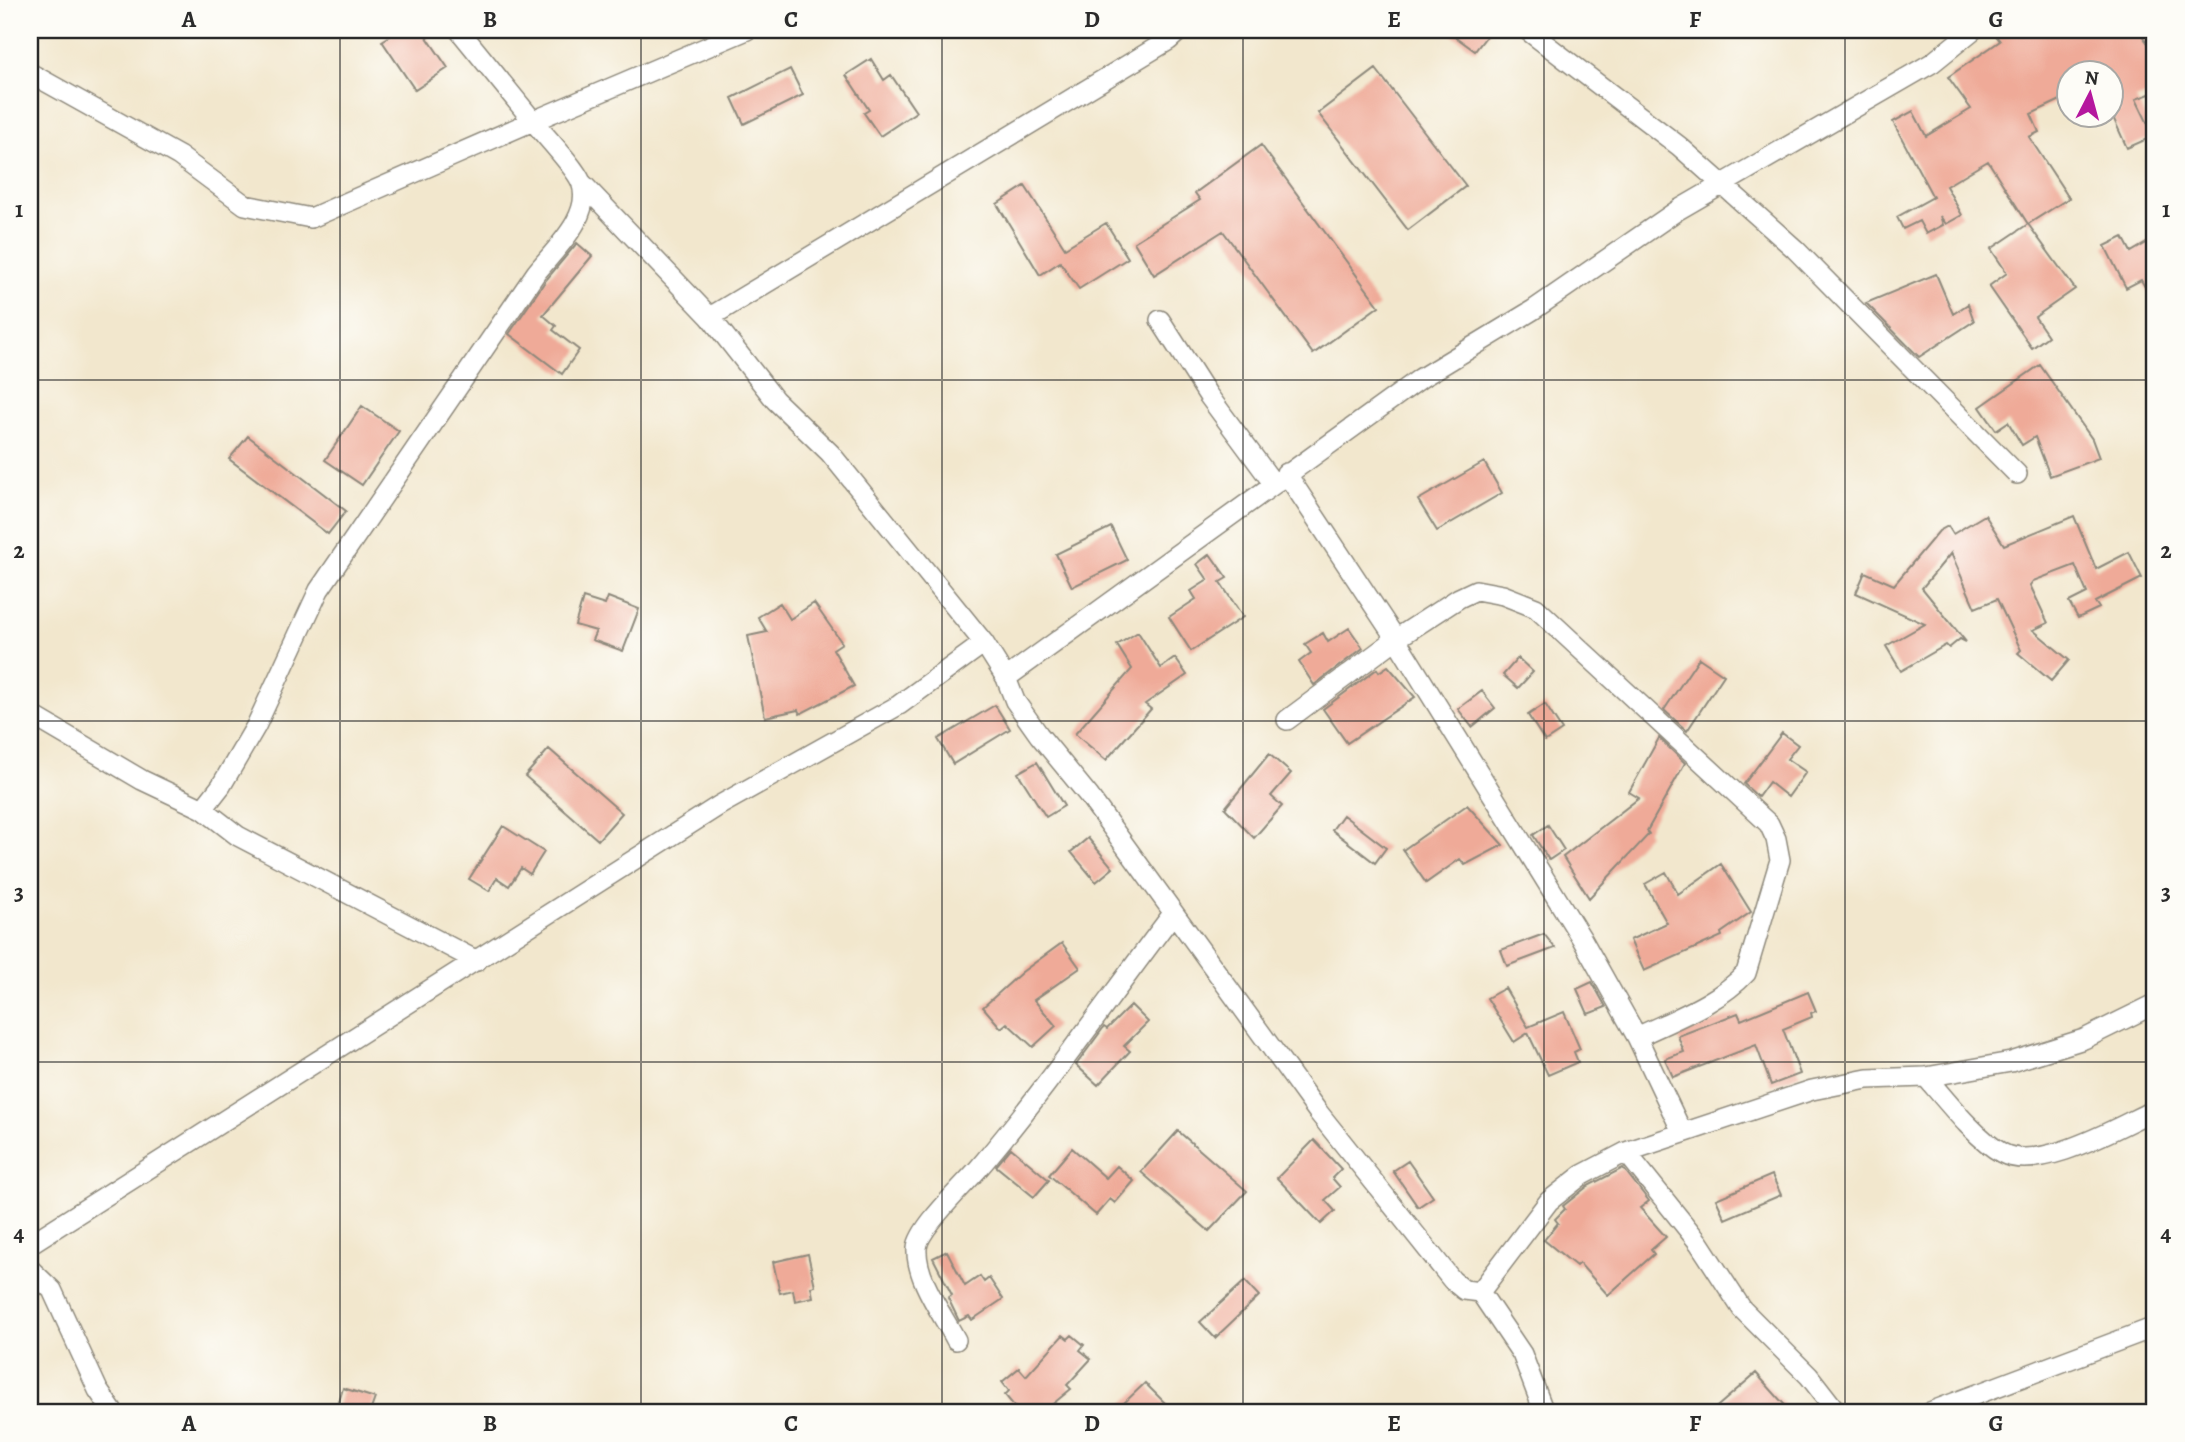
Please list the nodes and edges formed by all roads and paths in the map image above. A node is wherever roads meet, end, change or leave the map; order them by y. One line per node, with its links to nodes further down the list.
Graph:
1 (459, 30): 7 (street)
2 (747, 30): 7 (street)
3 (1180, 30): 10 (street)
4 (1527, 30): 9 (street)
5 (1973, 30): 9 (street)
6 (30, 73): 7 (street)
7 (533, 121): 8 (street)
8 (581, 183): 10 (street); 19 (street)
9 (1721, 184): 12 (street); 13 (street)
10 (710, 317): 15 (street)
11 (1160, 320): 13 (street)
12 (2017, 474)
13 (1279, 478): 14 (street); 16 (street)
14 (1396, 639): 18 (street); 23 (street); 23 (street)
15 (984, 643): 16 (street); 21 (street)
16 (1006, 678): 20 (street)
17 (30, 714): 19 (street)
18 (1287, 720)
19 (202, 809): 21 (street)
20 (1172, 915): 30 (street); 32 (street)
21 (477, 961): 28 (street)
22 (2155, 1004): 24 (street)
23 (1637, 1037): 26 (street)
24 (1926, 1077): 25 (street); 26 (street)
25 (2150, 1112)
26 (1682, 1132): 27 (street)
27 (1626, 1152): 30 (street); 35 (street)
28 (30, 1244)
29 (30, 1269): 33 (street)
30 (1480, 1292): 34 (street)
31 (2155, 1327): 36 (street)
32 (956, 1340)
33 (113, 1412)
34 (1544, 1412)
35 (1837, 1412)
36 (1930, 1412)

